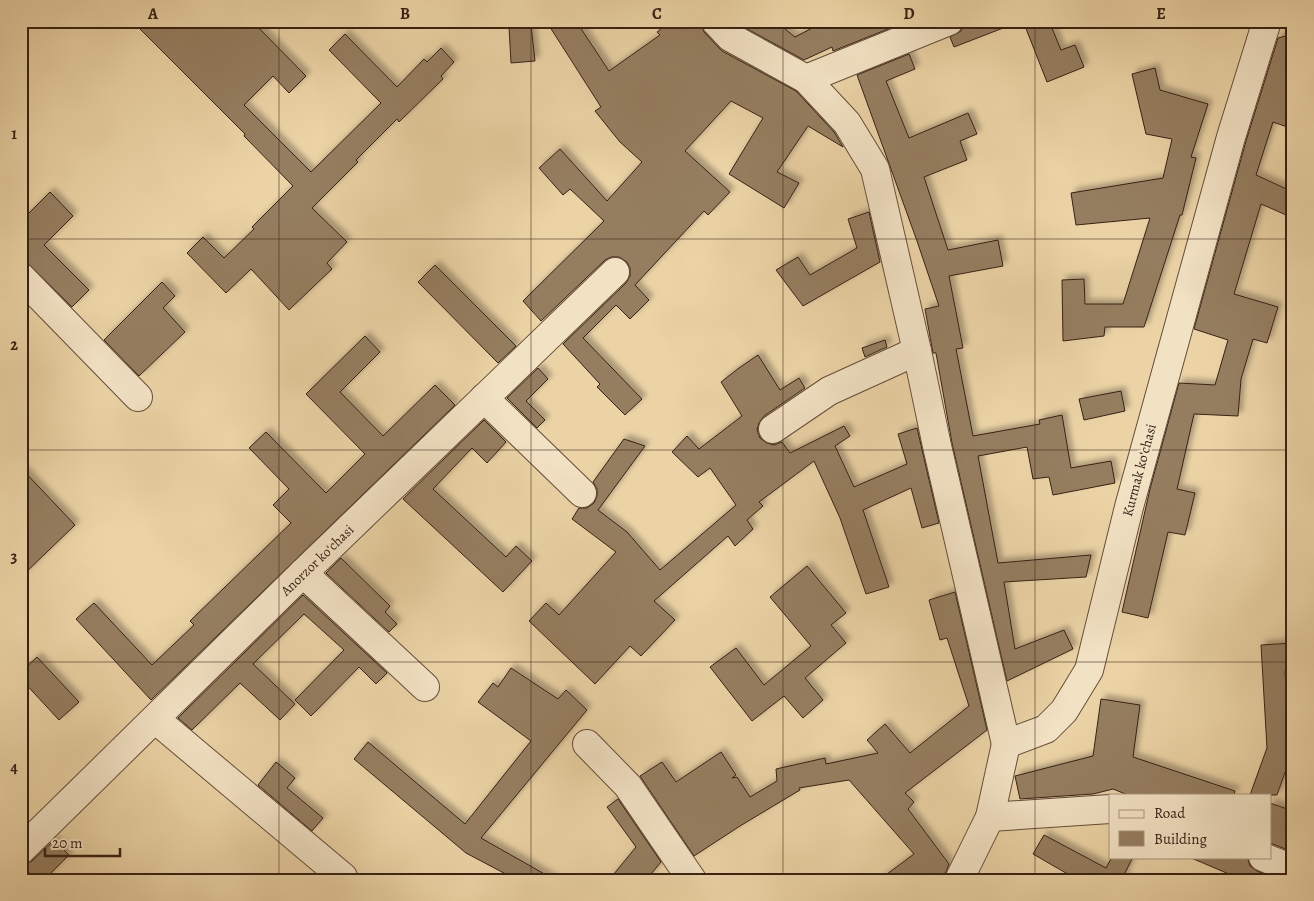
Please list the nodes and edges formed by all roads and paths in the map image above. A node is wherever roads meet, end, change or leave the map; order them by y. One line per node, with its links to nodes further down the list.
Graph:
1 (715, 21): 4 (street)
2 (949, 21): 4 (street)
3 (1268, 21): 16 (street, Kurmak koʻchasi)
4 (806, 79): 7 (street)
5 (615, 272): 9 (street, Anorzor koʻchasi)
6 (21, 277): 8 (street)
7 (917, 352): 10 (street); 16 (street)
8 (138, 397)
9 (484, 398): 11 (street); 12 (street, Anorzor koʻchasi)
10 (773, 429)
11 (582, 493)
12 (303, 573): 13 (street); 14 (street, Anorzor koʻchasi)
13 (424, 688)
14 (155, 719): 19 (street, Anorzor koʻchasi); 22 (street)
15 (587, 744): 23 (street)
16 (1006, 744): 18 (street)
17 (1109, 809): 18 (street)
18 (990, 817): 24 (street)
19 (21, 850)
20 (1266, 858): 21 (street)
21 (1293, 869)
22 (343, 877)
23 (692, 880)
24 (959, 880)

